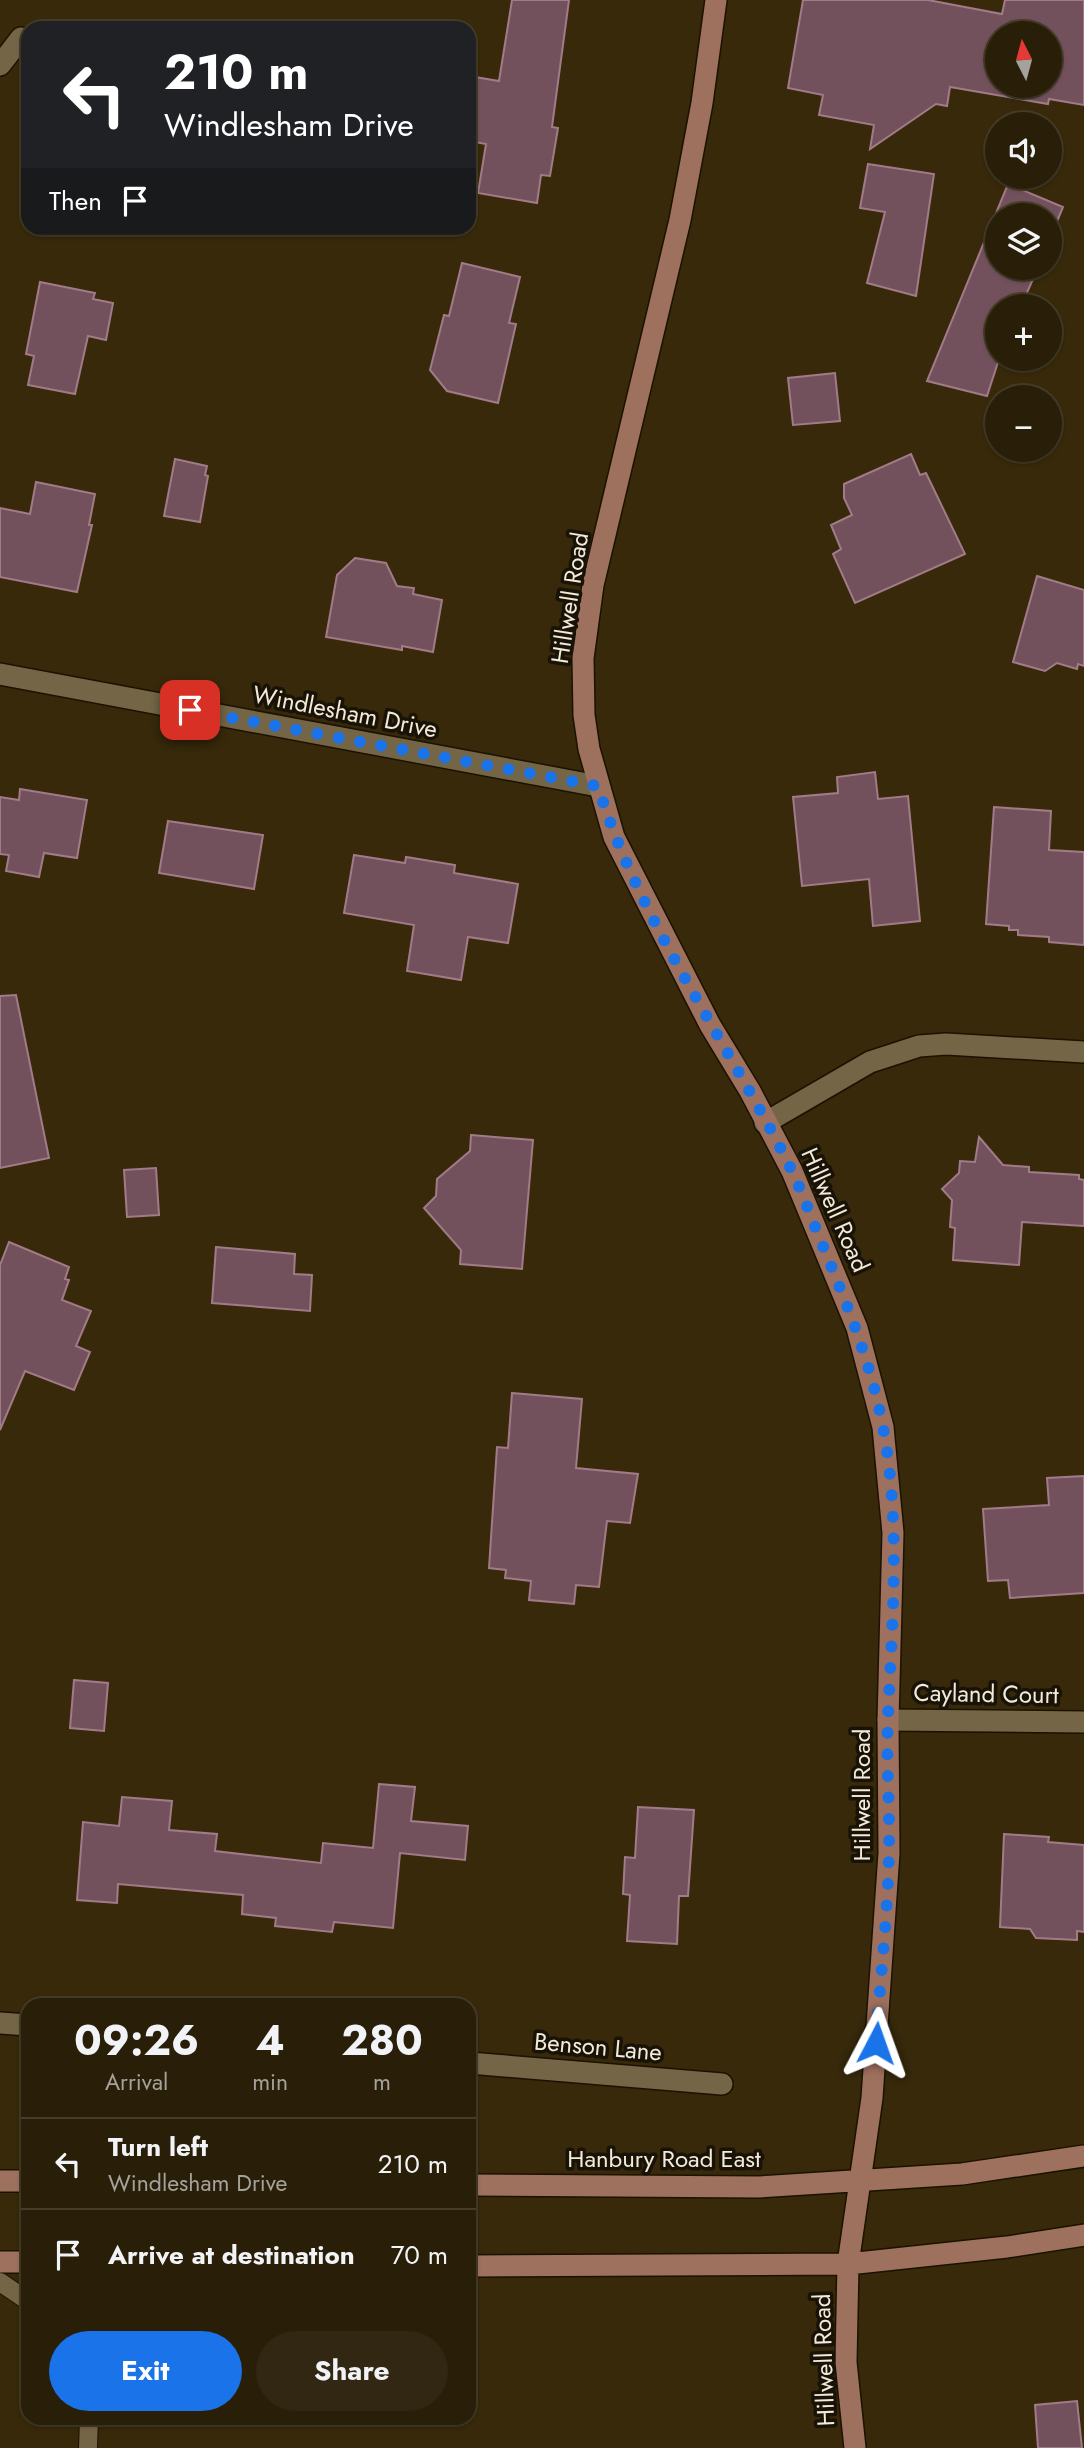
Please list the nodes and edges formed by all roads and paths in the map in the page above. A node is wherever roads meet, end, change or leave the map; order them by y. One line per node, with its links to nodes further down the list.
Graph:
1 (716, 0): 5 (street, Hillwell Road)
2 (21, 38): 3 (street)
3 (0, 65)
4 (0, 674): 5 (street, Windlesham Drive)
5 (598, 786): 7 (street, Hillwell Road)
6 (1084, 1052): 7 (street)
7 (765, 1123): 8 (street, Hillwell Road)
8 (888, 1720): 9 (street, Cayland Court); 17 (street, Hillwell Road)
9 (1084, 1722)
10 (0, 2023): 11 (street)
11 (21, 2024)
12 (476, 2064): 13 (street, Benson Lane)
13 (722, 2084)
14 (1084, 2156): 17 (street, Hanbury Road East)
15 (0, 2181): 16 (street)
16 (21, 2181)
17 (858, 2181): 18 (street, Hanbury Road East); 22 (street, Hillwell Road)
18 (476, 2185)
19 (1084, 2235): 22 (street)
20 (0, 2262): 21 (street)
21 (21, 2262)
22 (848, 2264): 23 (street); 28 (street, Hillwell Road)
23 (476, 2266)
24 (0, 2282): 25 (lane)
25 (21, 2296)
26 (89, 2425): 27 (lane)
27 (88, 2448)
28 (855, 2448)

